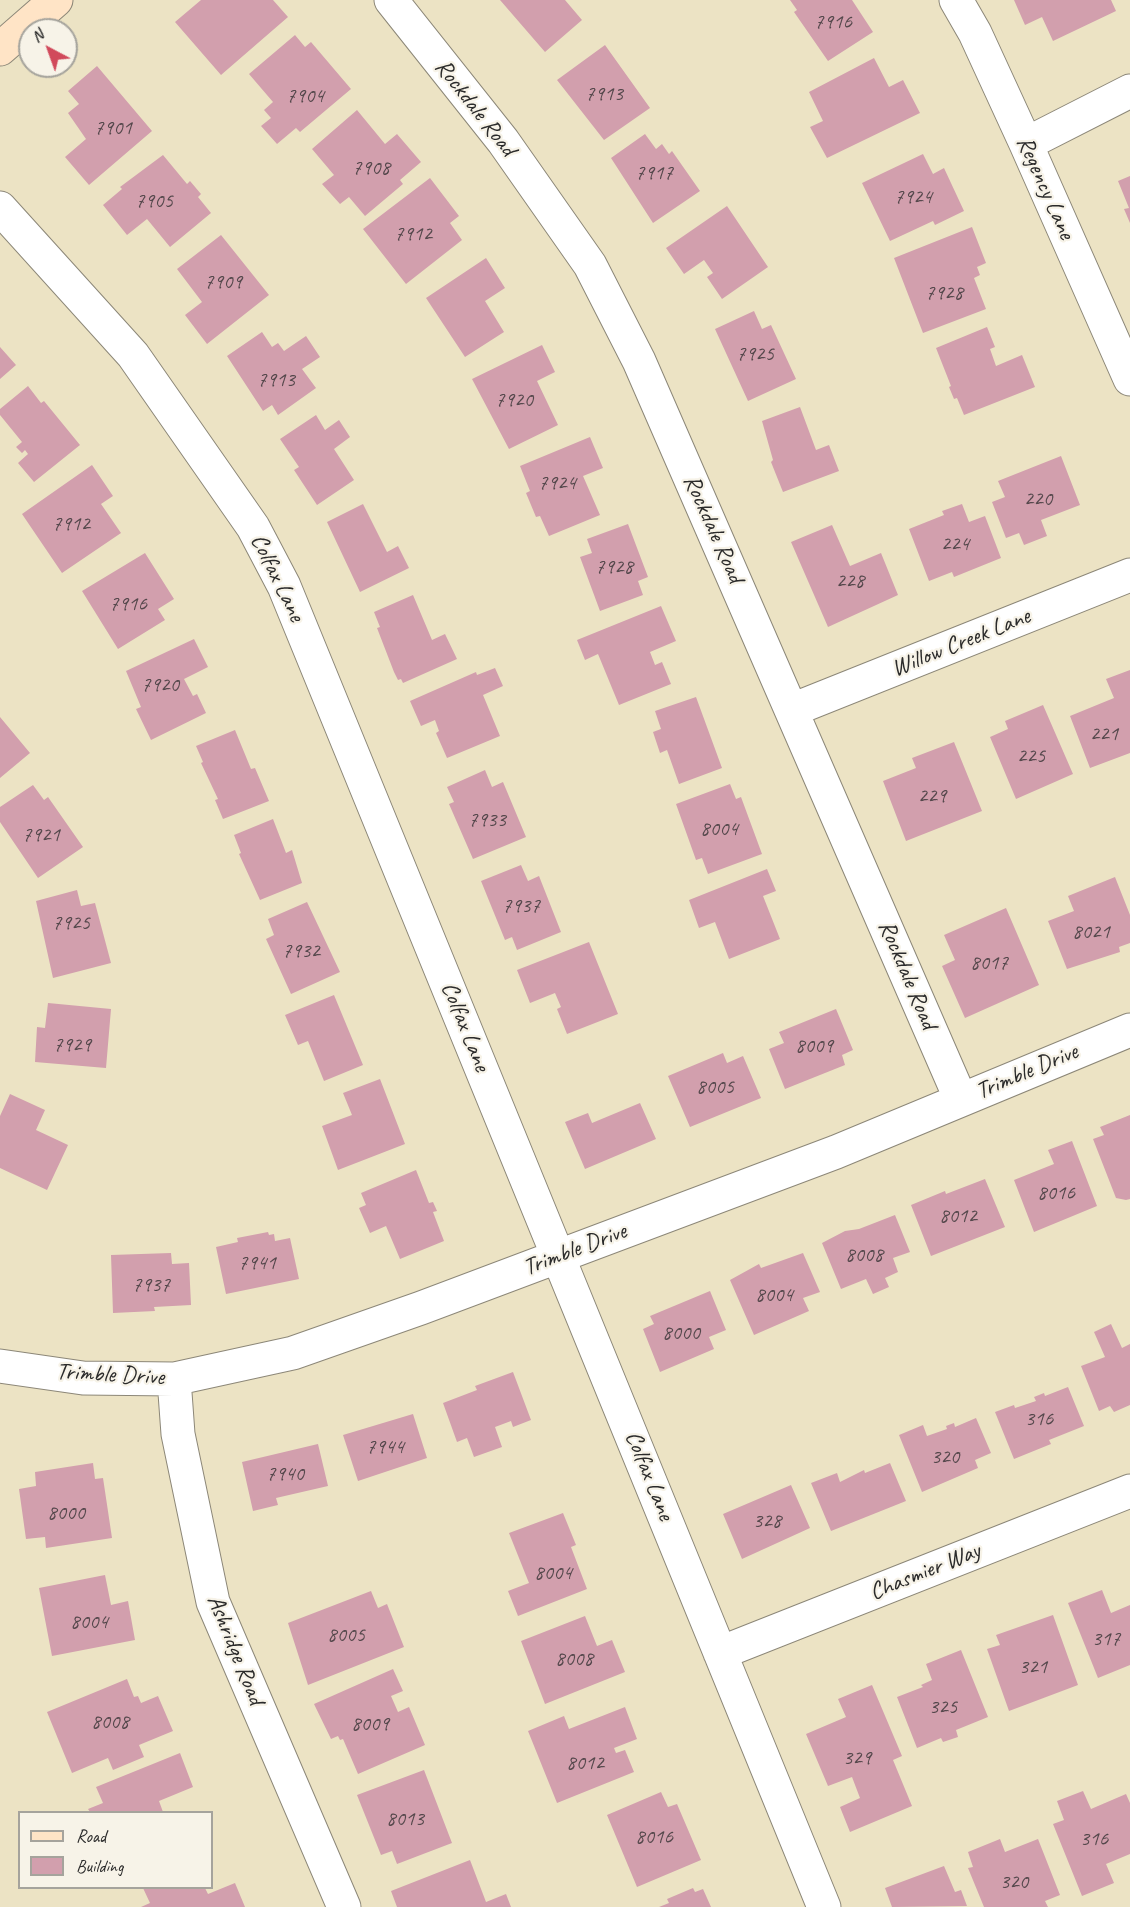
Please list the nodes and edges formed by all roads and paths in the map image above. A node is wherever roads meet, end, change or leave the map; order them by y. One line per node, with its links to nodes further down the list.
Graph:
1 (56, 0): 4 (main road)
2 (392, 0): 10 (street, Rockdale Road)
3 (956, 0): 6 (street, Regency Lane)
4 (0, 49)
5 (1130, 91): 6 (street)
6 (1026, 144): 8 (street, Regency Lane)
7 (0, 208): 13 (street, Colfax Lane)
8 (1130, 379)
9 (1130, 575): 10 (street, Willow Creek Lane)
10 (792, 710): 12 (street, Rockdale Road)
11 (1130, 1030): 12 (street, Trimble Drive)
12 (961, 1100): 13 (street, Trimble Drive)
13 (560, 1256): 15 (street, Trimble Drive); 17 (street, Colfax Lane)
14 (0, 1366): 15 (street, Trimble Drive)
15 (174, 1379): 18 (street, Ashridge Road)
16 (1130, 1491): 17 (street, Chasmier Way)
17 (720, 1653): 19 (street, Colfax Lane)
18 (344, 1907)
19 (824, 1907)

